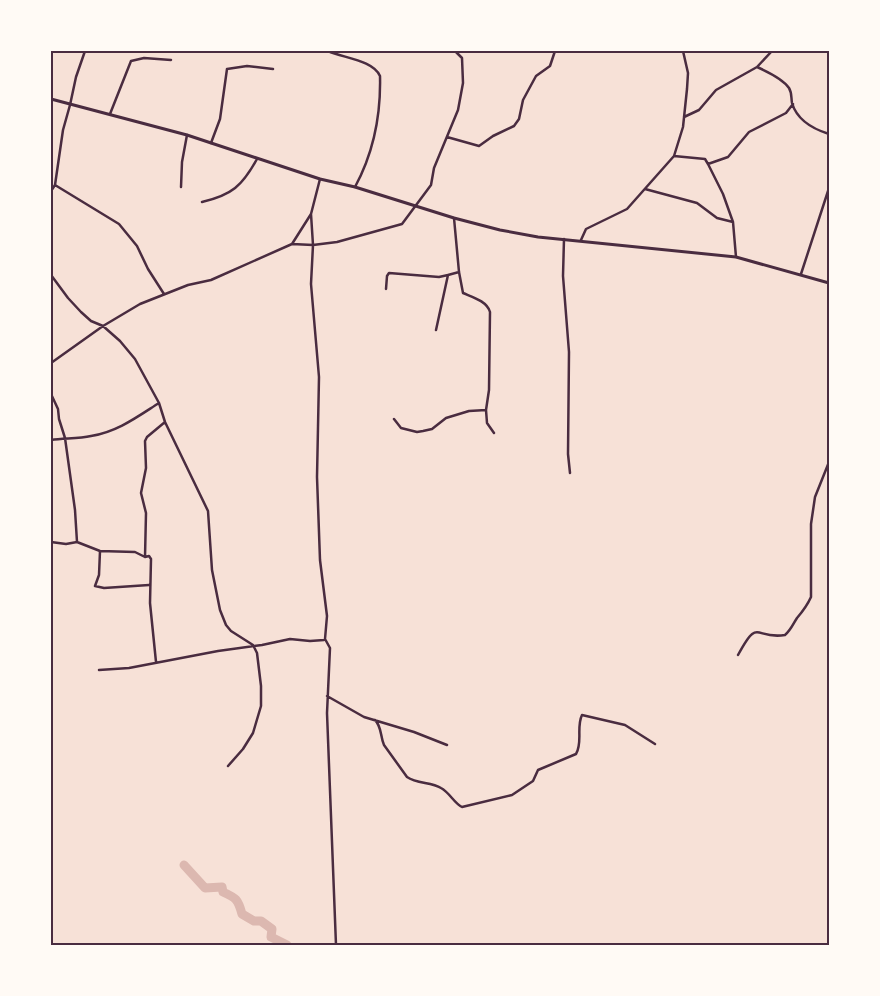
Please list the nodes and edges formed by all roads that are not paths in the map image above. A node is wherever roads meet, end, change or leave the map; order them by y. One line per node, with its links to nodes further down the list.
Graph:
1 (85, 51): 12 (street)
2 (328, 51): 25 (street)
3 (455, 51): 17 (street)
4 (555, 51): 17 (street)
5 (683, 51): 14 (street)
6 (772, 51): 8 (street)
7 (171, 60): 13 (street)
8 (757, 67): 11 (street); 14 (street)
9 (273, 70): 18 (street)
10 (51, 99): 12 (street)
11 (793, 104): 15 (street); 21 (street)
12 (70, 105): 13 (street); 23 (street)
13 (110, 114): 16 (street)
14 (684, 117): 19 (street)
15 (829, 134)
16 (187, 135): 18 (street); 24 (street)
17 (447, 137): 30 (street)
18 (211, 142): 20 (street)
19 (674, 156): 21 (street); 27 (street)
20 (257, 159): 22 (street); 29 (street)
21 (708, 164): 33 (street)
22 (320, 179): 25 (street); 31 (street)
23 (55, 185): 28 (street); 45 (street)
24 (181, 187)
25 (355, 187): 30 (street)
26 (829, 188): 40 (street)
27 (644, 189): 33 (street); 35 (street)
28 (51, 191)
29 (202, 202)
30 (416, 206): 32 (street); 37 (street)
31 (311, 214): 36 (street); 37 (street)
32 (454, 218): 34 (street); 39 (street)
33 (733, 222): 38 (street)
34 (564, 239): 35 (street); 58 (street)
35 (580, 240): 38 (street)
36 (292, 244): 37 (street); 45 (street)
37 (313, 245): 64 (street)
38 (736, 257): 40 (street)
39 (459, 272): 42 (street); 51 (street)
40 (801, 274): 43 (street)
41 (51, 275): 46 (street)
42 (448, 275): 44 (street); 47 (street)
43 (829, 283)
44 (386, 289)
45 (164, 294): 46 (street)
46 (103, 326): 48 (street); 50 (street)
47 (436, 330)
48 (51, 363)
49 (51, 394): 55 (street)
50 (159, 403): 53 (street); 55 (street)
51 (486, 410): 52 (street); 54 (street)
52 (394, 419)
53 (165, 422): 62 (street); 65 (street)
54 (494, 433)
55 (66, 438): 56 (street); 60 (street)
56 (51, 440)
57 (829, 462): 66 (street)
58 (570, 473)
59 (51, 542): 60 (street)
60 (77, 542): 61 (street)
61 (100, 551): 62 (street); 63 (street)
62 (145, 556): 63 (street)
63 (150, 585): 67 (street)
64 (325, 640): 65 (street); 69 (street)
65 (253, 645): 67 (street); 73 (street)
66 (738, 655)
67 (156, 662): 68 (street)
68 (99, 670)
69 (328, 696): 70 (street); 74 (street)
70 (375, 720): 71 (street); 72 (street)
71 (655, 744)
72 (447, 745)
73 (228, 766)
74 (336, 945)

